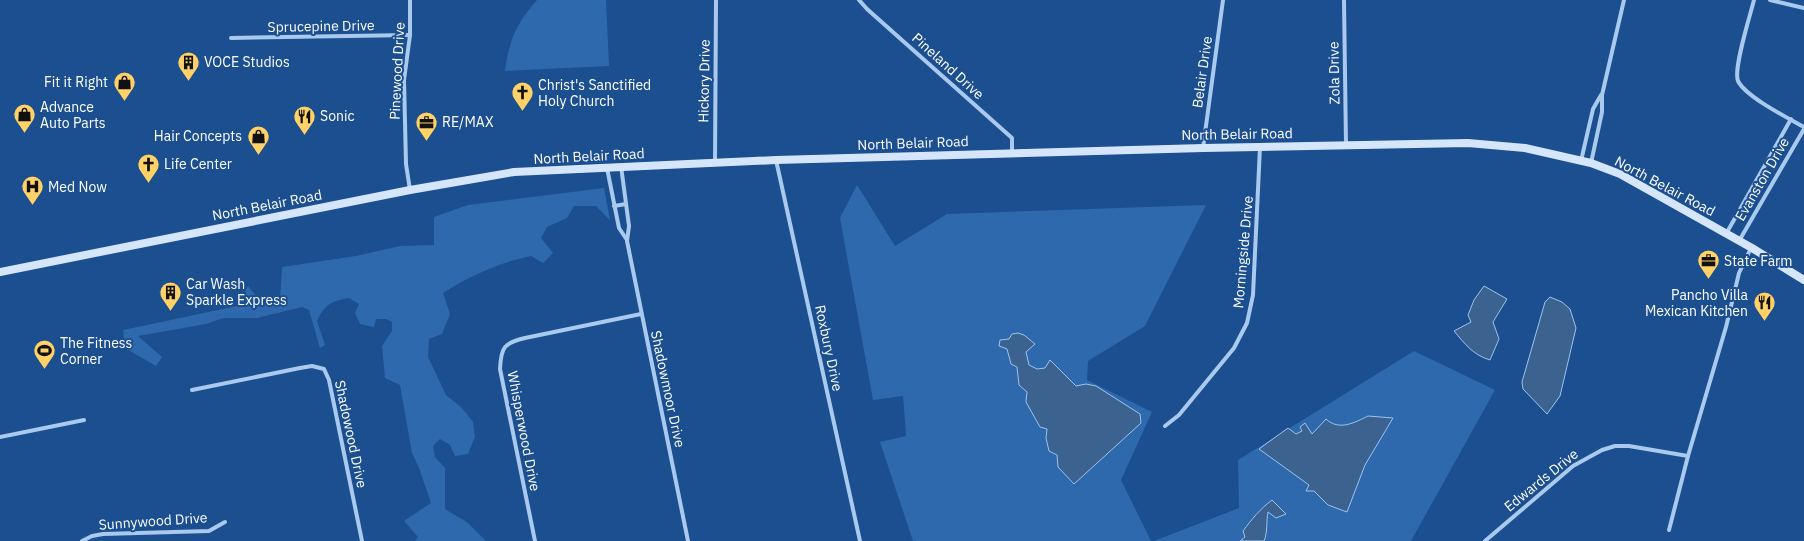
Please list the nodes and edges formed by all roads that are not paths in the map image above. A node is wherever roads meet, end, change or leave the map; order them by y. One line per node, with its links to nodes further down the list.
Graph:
1 (410, 0): 10 (street, Pinewood Drive)
2 (716, 0): 21 (street, Hickory Drive)
3 (860, 0): 18 (street, Pineland Drive)
4 (1222, 0): 17 (street, Belair Drive)
5 (1344, 0): 15 (street, Zola Drive)
6 (1624, 0): 12 (street)
7 (1754, 0): 13 (street)
8 (1770, 0): 9 (street)
9 (1804, 8)
10 (410, 35): 11 (street, Sprucepine Drive); 25 (street, Pinewood Drive)
11 (231, 38)
12 (1602, 95): 20 (street); 22 (street)
13 (1791, 120): 14 (street, Evanston Drive); 28 (street, Evanston Drive)
14 (1804, 128): 30 (street, Evanston Drive)
15 (1346, 145): 16 (main road, North Belair Road); 20 (main road, North Belair Road)
16 (1260, 147): 17 (main road, North Belair Road); 37 (street, Morningside Drive)
17 (1202, 148): 18 (main road, North Belair Road)
18 (1012, 153): 19 (main road, North Belair Road)
19 (776, 160): 21 (main road, North Belair Road); 46 (street, Roxbury Drive)
20 (1581, 161): 22 (main road, North Belair Road)
21 (715, 163): 23 (main road, North Belair Road)
22 (1591, 163): 28 (main road, North Belair Road)
23 (621, 166): 24 (main road, North Belair Road); 26 (street, Shadowmoor Drive)
24 (606, 168): 25 (main road, North Belair Road); 27 (street, Shadowmoor Drive)
25 (410, 190): 32 (main road, North Belair Road)
26 (626, 204): 27 (street); 29 (street, Shadowmoor Drive)
27 (614, 206): 29 (street, Shadowmoor Drive)
28 (1726, 234): 30 (main road, North Belair Road)
29 (627, 241): 34 (street, Shadowmoor Drive)
30 (1739, 241): 31 (main road, North Belair Road)
31 (1752, 248): 33 (main road, North Belair Road); 39 (street)
32 (0, 272)
33 (1804, 280)
34 (641, 314): 44 (street, Whisperwood Drive); 45 (street, Shadowmoor Drive)
35 (192, 390): 43 (street, Shadowood Drive)
36 (84, 420): 38 (street)
37 (1165, 426)
38 (0, 437)
39 (1688, 456): 41 (street); 47 (street, Edwards Drive)
40 (225, 522): 42 (street, Sunnywood Drive)
41 (1669, 530)
42 (82, 541)
43 (362, 541)
44 (535, 541)
45 (688, 541)
46 (860, 541)
47 (1485, 541)

